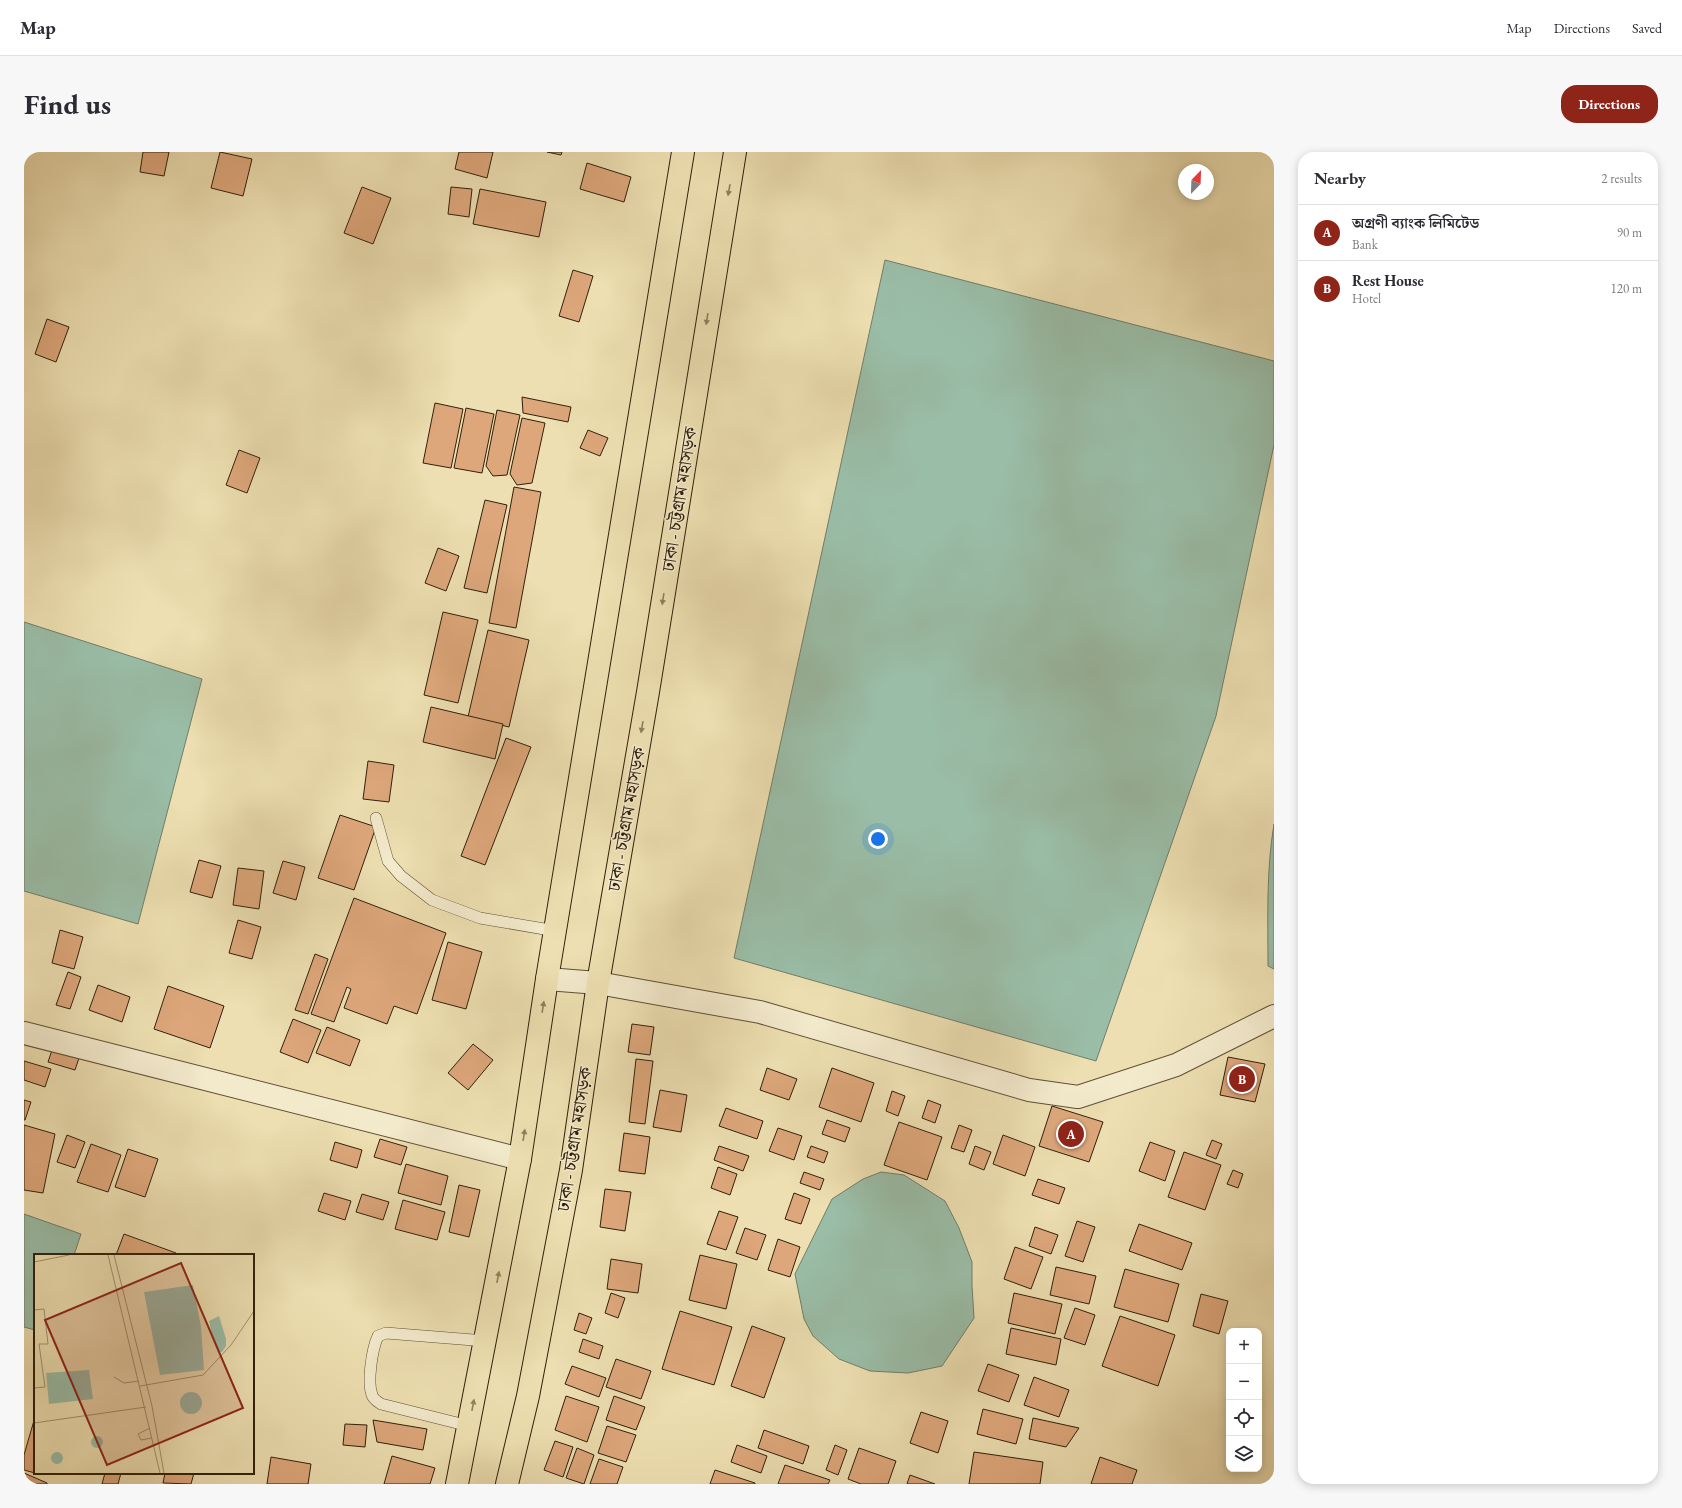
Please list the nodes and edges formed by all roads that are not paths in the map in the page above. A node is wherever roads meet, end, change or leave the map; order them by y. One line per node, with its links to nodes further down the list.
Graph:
1 (683, 152): 4 (highway)
2 (735, 152): 6 (highway, ঢাকা - চট্টগ্রাম মহাসড়ক, one-way to 6)
3 (376, 818): 4 (lane)
4 (556, 931): 5 (highway)
5 (547, 979): 6 (street); 9 (highway, one-way to 5)
6 (598, 983): 7 (street); 13 (highway, ঢাকা - চট্টগ্রাম মহাসড়ক)
7 (1274, 1016)
8 (24, 1033): 9 (street)
9 (520, 1159): 10 (highway, one-way to 9)
10 (486, 1340): 11 (highway, one-way to 10); 11 (lane)
11 (469, 1426): 12 (highway)
12 (457, 1484)
13 (507, 1484)

